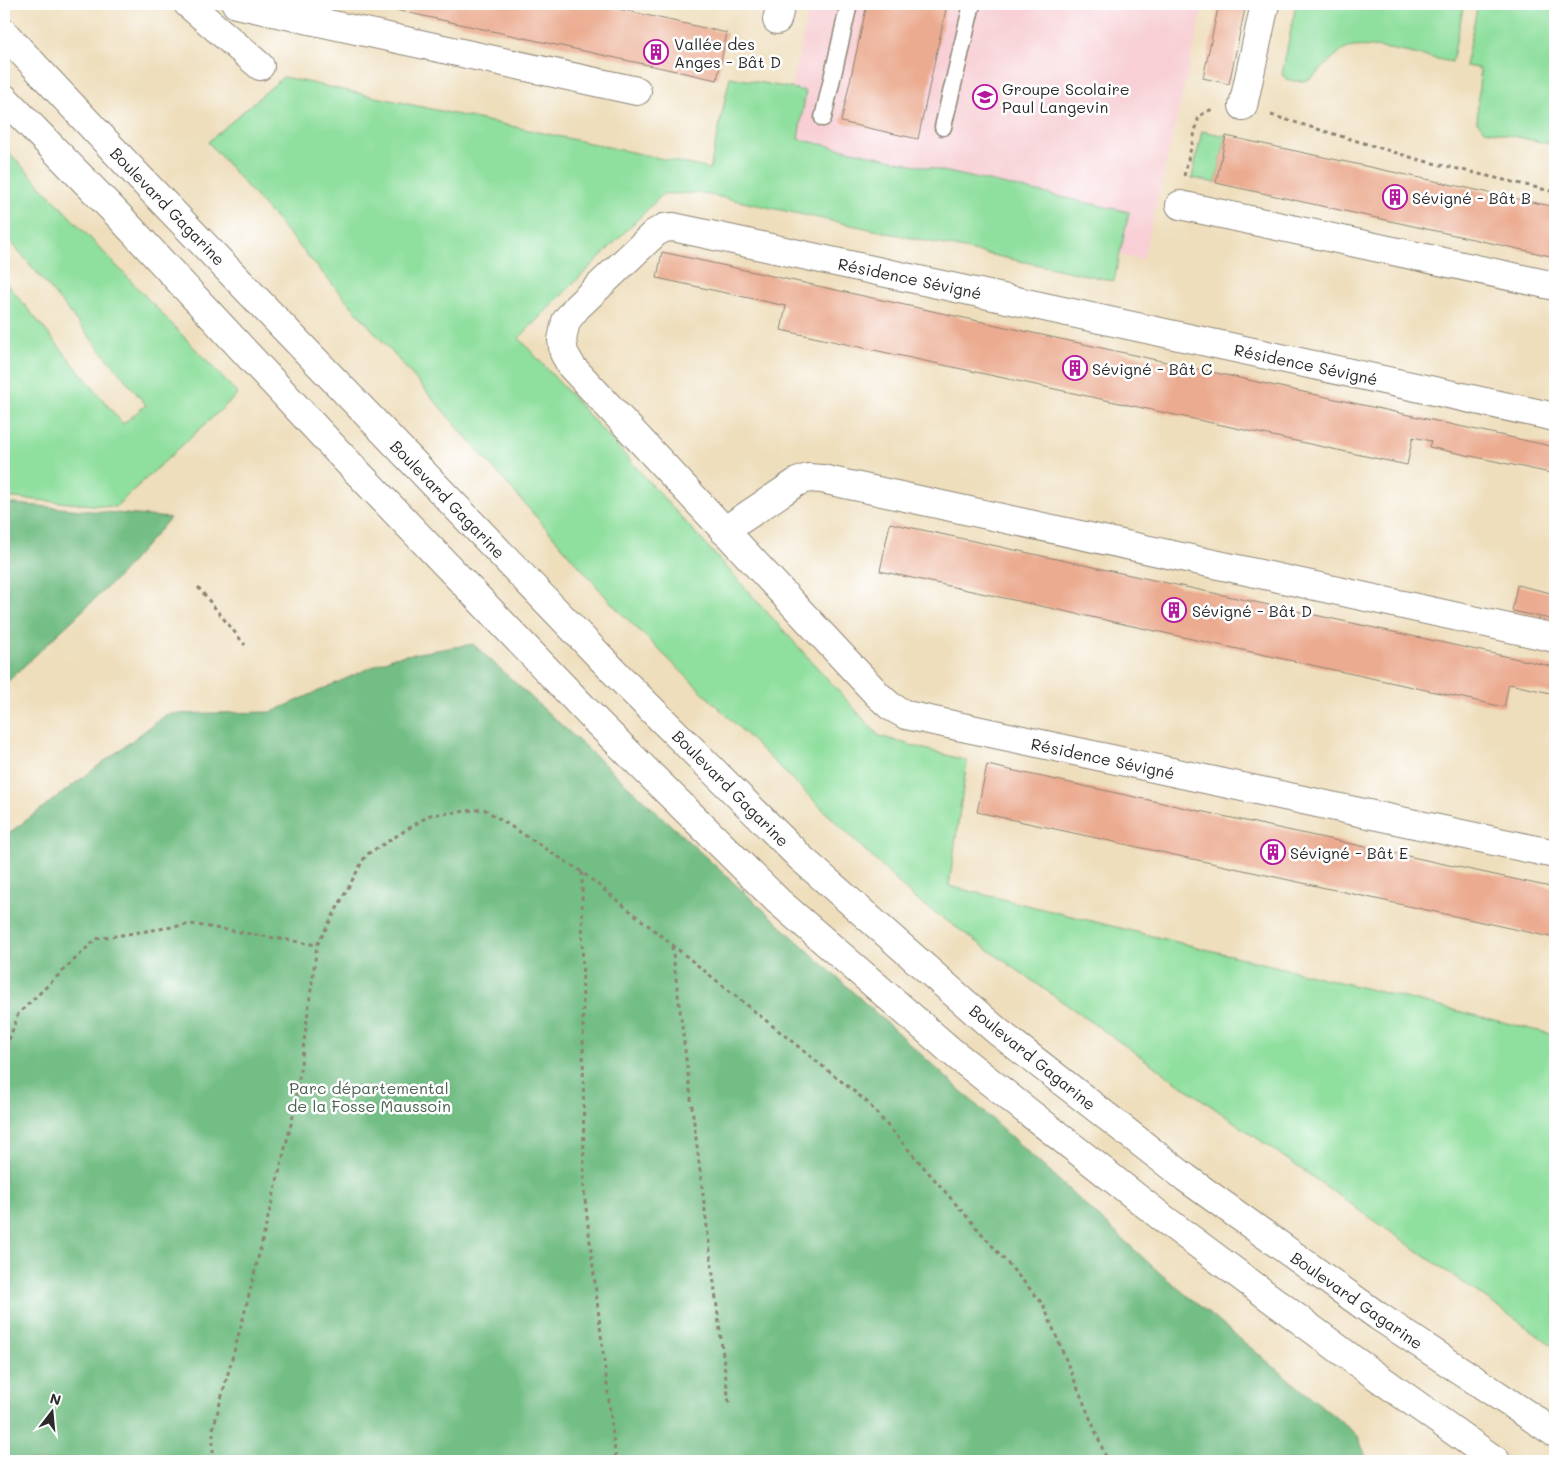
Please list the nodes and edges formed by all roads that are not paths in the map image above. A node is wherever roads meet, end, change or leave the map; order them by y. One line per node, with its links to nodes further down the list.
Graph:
1 (188, 4): 7 (street)
2 (236, 4): 8 (street)
3 (849, 4): 11 (lane)
4 (972, 4): 12 (lane)
5 (1265, 4): 10 (street)
6 (4, 33): 19 (street, Boulevard Gagarine)
7 (260, 66)
8 (638, 91)
9 (4, 98): 20 (street)
10 (1243, 106)
11 (823, 118)
12 (943, 128)
13 (1180, 205): 14 (street)
14 (1555, 286)
15 (1555, 418): 16 (street, Résidence Sévigné)
16 (724, 531): 17 (street); 18 (street, Résidence Sévigné)
17 (1555, 638)
18 (1555, 854)
19 (1555, 1433)
20 (1496, 1461)

